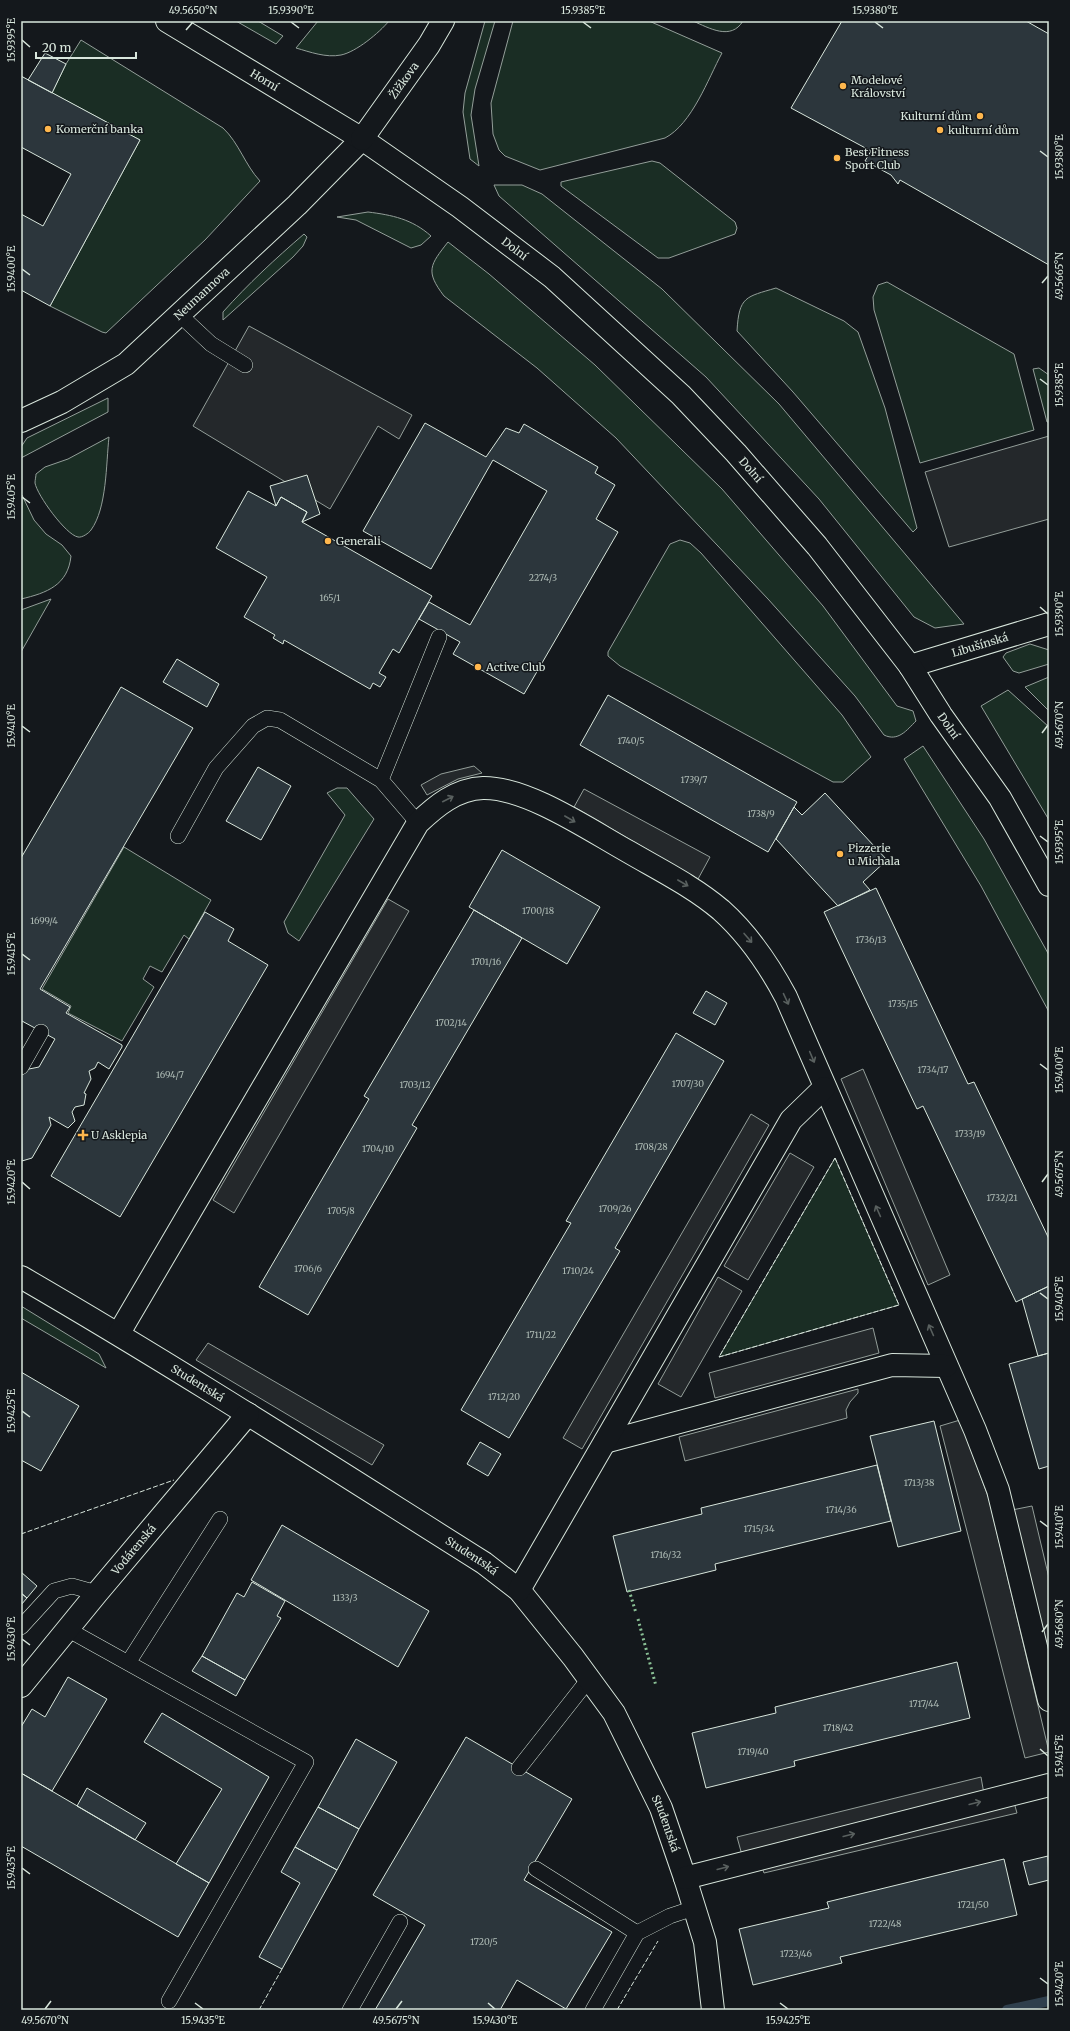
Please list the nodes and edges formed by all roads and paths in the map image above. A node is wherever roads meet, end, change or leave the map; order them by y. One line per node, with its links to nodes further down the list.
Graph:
1 (166, 21): 3 (street, Horní)
2 (443, 21): 3 (street, Žižkova)
3 (362, 139): 4 (street, Neumannova); 9 (street, Dolní)
4 (180, 315): 5 (lane); 6 (street, Neumannova)
5 (245, 365)
6 (21, 422)
7 (1049, 624): 9 (street, Libušínská)
8 (439, 637): 10 (lane)
9 (910, 666): 13 (street, Dolní)
10 (381, 780): 11 (lane); 12 (lane)
11 (418, 823): 16 (street, one-way to 16); 18 (street)
12 (178, 836)
13 (1049, 885)
14 (41, 1032): 15 (lane)
15 (21, 1067)
16 (824, 1088): 19 (street, one-way to 16); 21 (street)
17 (21, 1277): 18 (street, Studentská)
18 (118, 1333): 20 (street, Studentská)
19 (946, 1366): 21 (street); 30 (street)
20 (248, 1414): 23 (street, Studentská); 24 (street, Vodárenská)
21 (605, 1442): 23 (street)
22 (220, 1519): 27 (lane)
23 (519, 1590): 28 (street, Studentská)
24 (96, 1593): 25 (lane); 26 (street, Vodárenská)
25 (21, 1627)
26 (67, 1629): 27 (lane); 29 (street, Vodárenská)
27 (128, 1663): 38 (lane)
28 (589, 1679): 31 (lane); 34 (street, Studentská)
29 (21, 1686)
30 (1049, 1700)
31 (519, 1768)
32 (1049, 1785): 34 (street, one-way to 32)
33 (536, 1869): 37 (lane)
34 (685, 1878): 35 (street, Studentská)
35 (694, 1908): 37 (lane); 39 (street, Studentská)
36 (400, 1922): 40 (lane)
37 (637, 1933): 41 (lane)
38 (169, 2001)
39 (713, 2007)
40 (350, 2010)
41 (593, 2010)

